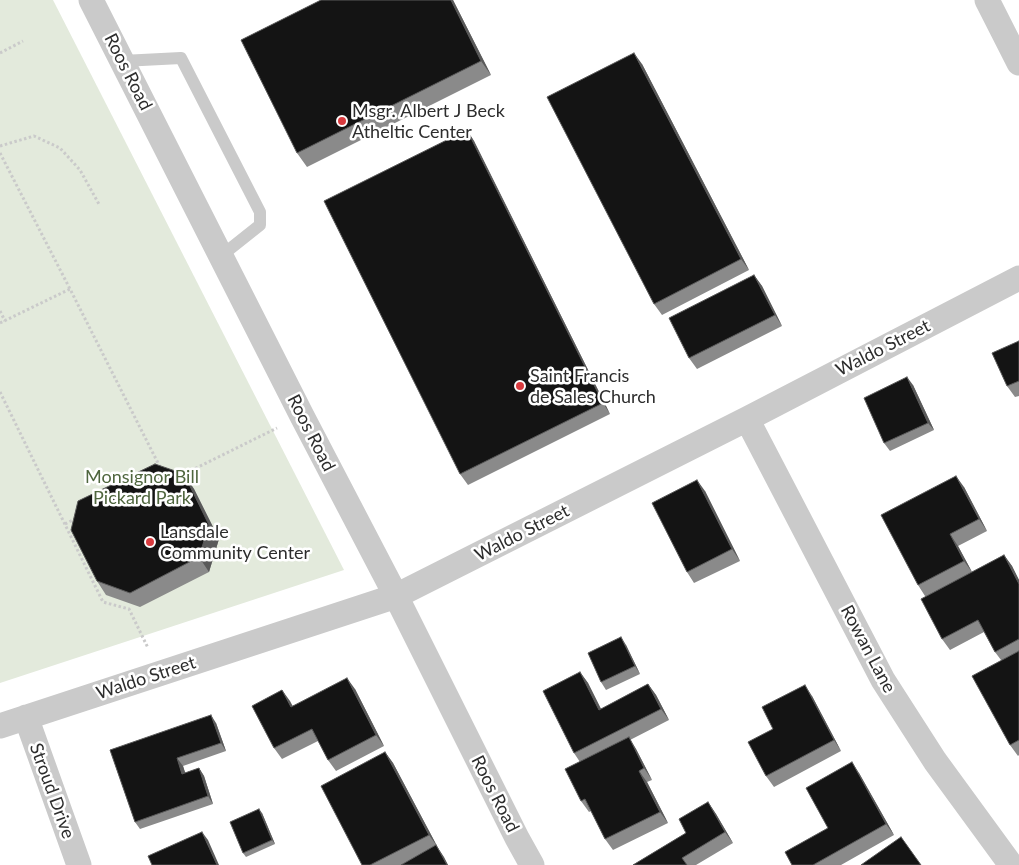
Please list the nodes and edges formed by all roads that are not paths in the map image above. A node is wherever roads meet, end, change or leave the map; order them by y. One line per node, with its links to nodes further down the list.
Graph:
1 (91, 0): 3 (street, Roos Road)
2 (987, 0): 4 (street)
3 (122, 61): 5 (street, Roos Road); 5 (lane)
4 (1019, 63)
5 (221, 256): 8 (street, Roos Road)
6 (1019, 278): 7 (street, Waldo Street)
7 (747, 419): 8 (street, Waldo Street); 13 (street, Rowan Lane)
8 (396, 596): 9 (street, Waldo Street); 12 (street, Roos Road)
9 (26, 718): 10 (street, Waldo Street); 11 (street, Stroud Drive)
10 (0, 726)
11 (79, 865)
12 (532, 865)
13 (1011, 865)

